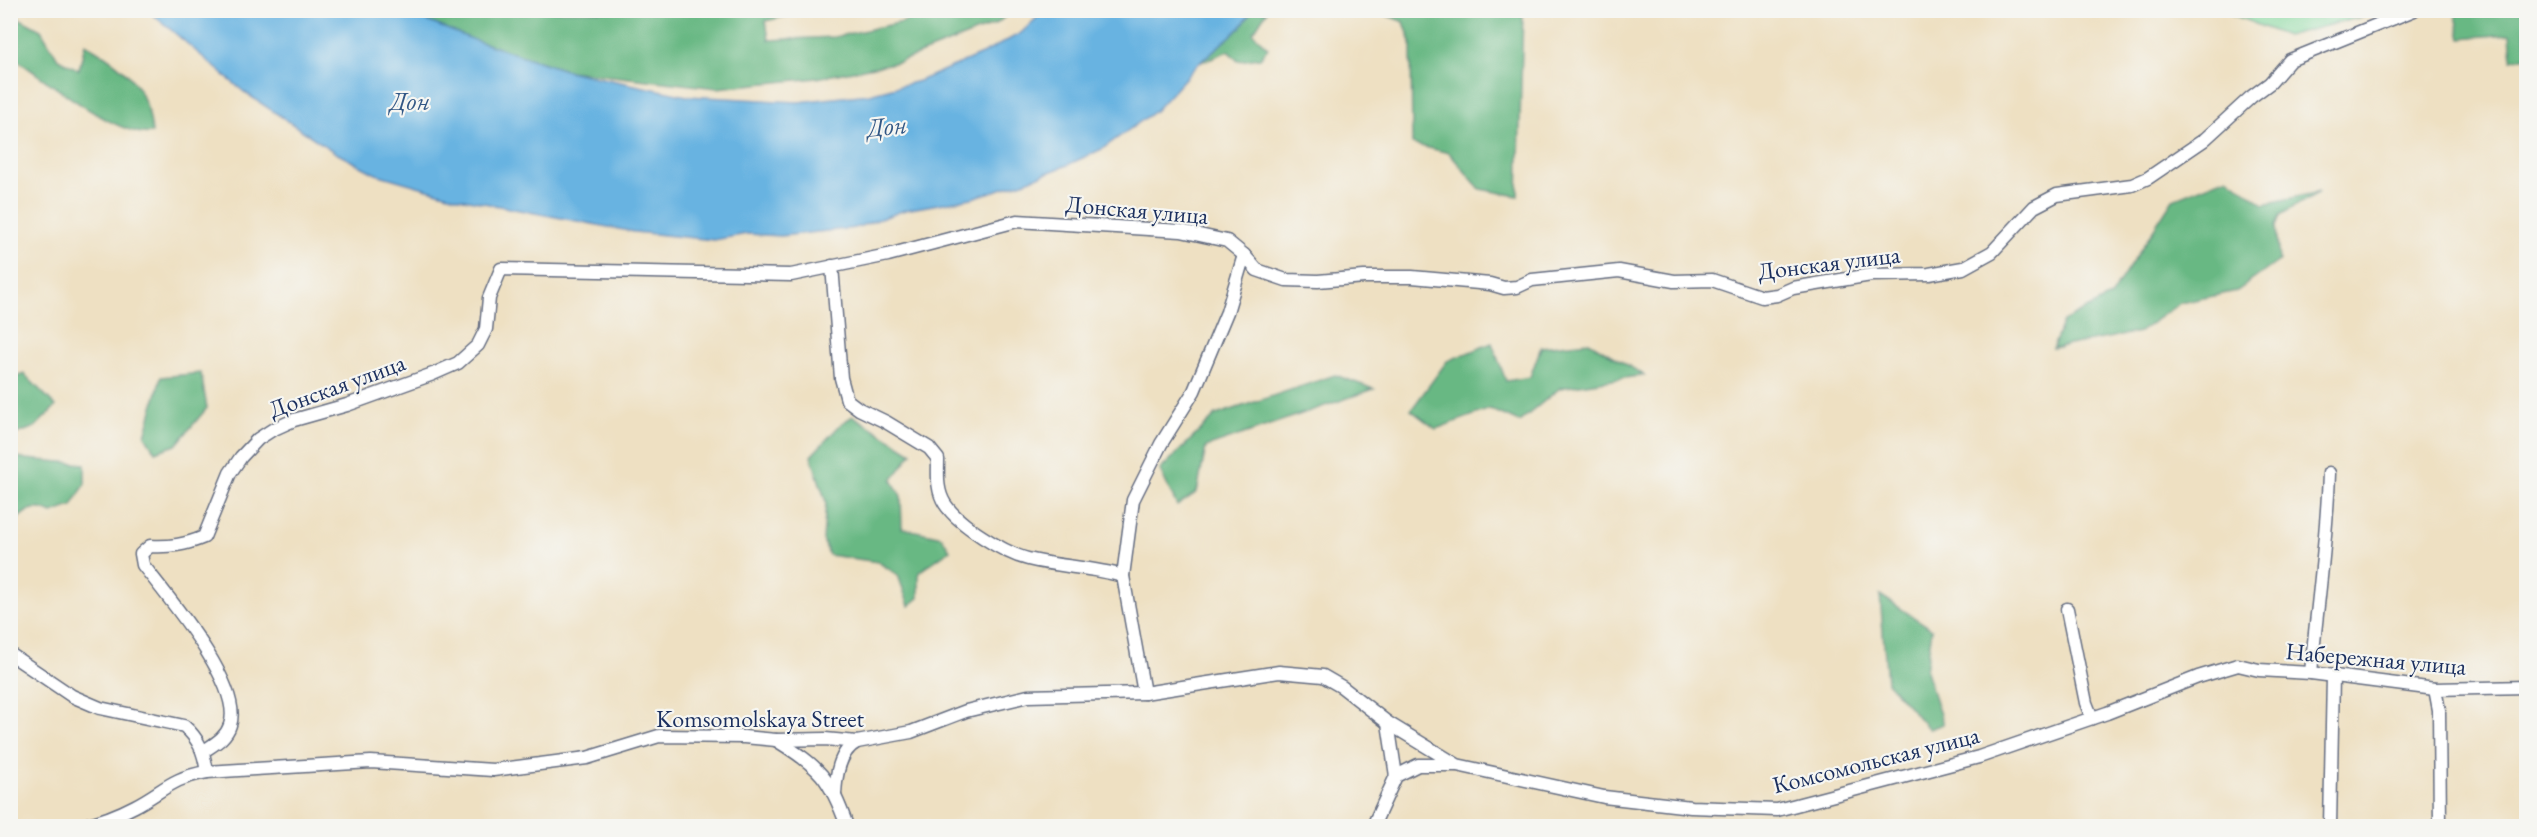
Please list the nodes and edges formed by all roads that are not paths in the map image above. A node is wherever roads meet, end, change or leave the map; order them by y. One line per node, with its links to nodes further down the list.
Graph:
1 (2414, 10): 2 (street, Донская улица)
2 (1244, 255): 3 (street, Донская улица); 5 (street)
3 (832, 266): 5 (street); 18 (street, Донская улица)
4 (2329, 473): 9 (street)
5 (1123, 576): 13 (street)
6 (2067, 609): 14 (street)
7 (10, 654): 18 (street)
8 (2259, 670): 9 (street, Набережная улица); 14 (street, Комсомольская улица)
9 (2311, 673): 10 (street, Набережная улица)
10 (2333, 676): 12 (street, Набережная улица); 26 (street)
11 (2526, 687): 12 (street, Набережная улица)
12 (2435, 689): 27 (street)
13 (1144, 693): 15 (street, Komsomolskaya Street); 17 (street, Komsomolskaya Street)
14 (2092, 718): 19 (street, Комсомольская улица)
15 (1388, 723): 19 (street, Komsomolskaya Street); 21 (street)
16 (776, 740): 17 (street, Komsomolskaya Street); 20 (street, Komsomolskaya Street); 22 (street)
17 (857, 742): 22 (street)
18 (204, 751): 20 (street)
19 (1457, 765): 21 (street)
20 (207, 771): 23 (street, Komsomolskaya Street)
21 (1396, 776): 25 (street)
22 (836, 794): 24 (street)
23 (81, 826)
24 (847, 826)
25 (1373, 826)
26 (2330, 826)
27 (2440, 826)

